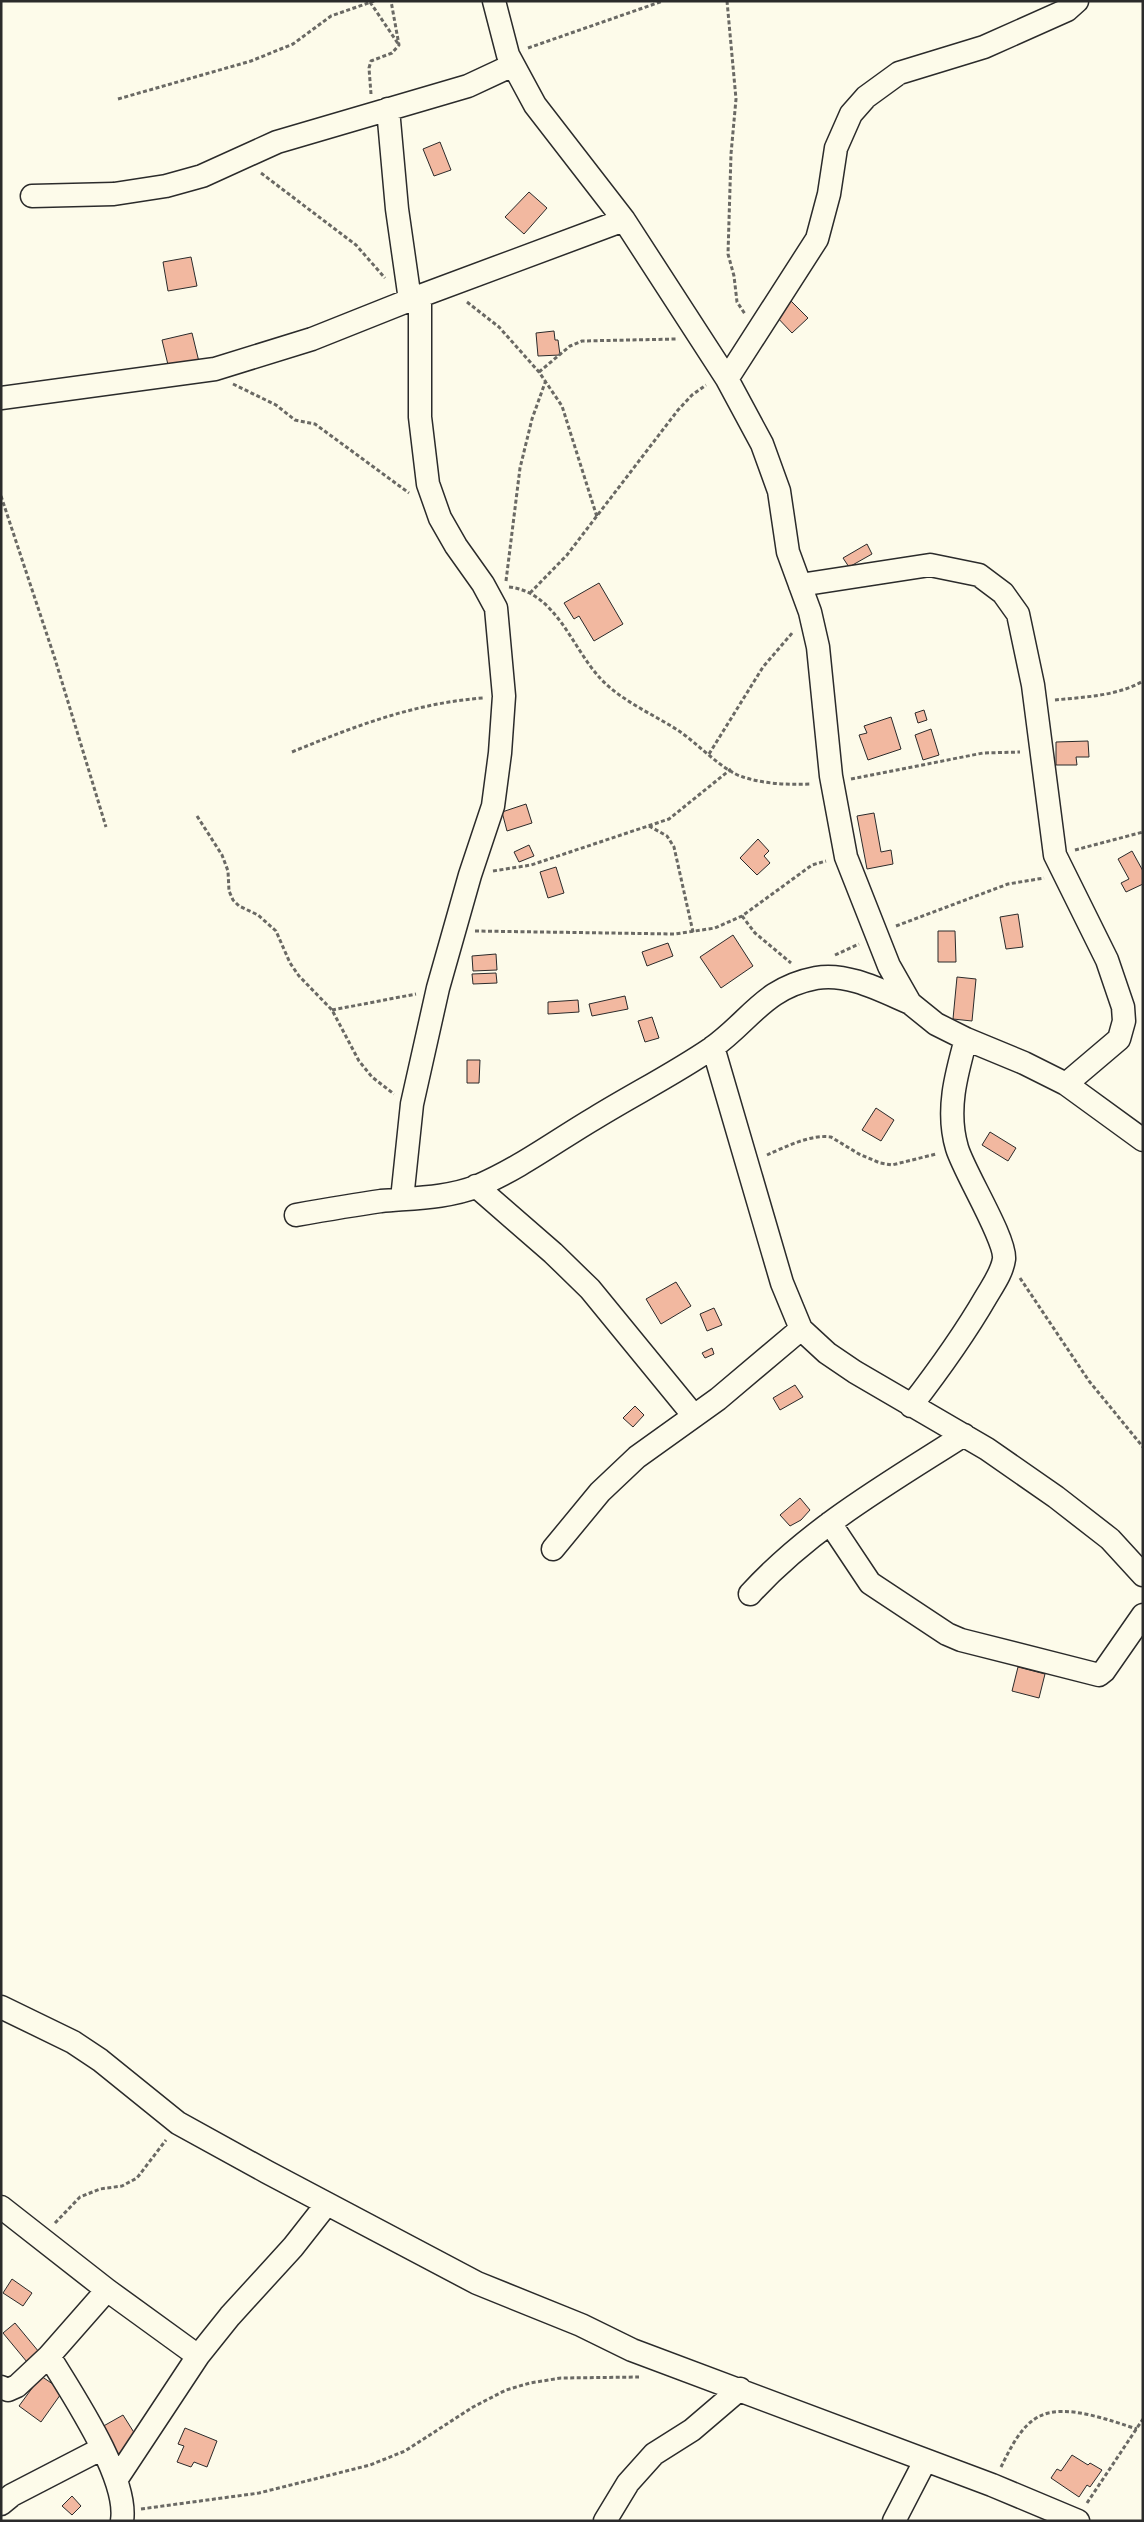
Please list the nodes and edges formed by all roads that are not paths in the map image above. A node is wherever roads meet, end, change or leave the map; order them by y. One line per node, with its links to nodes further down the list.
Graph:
1 (494, 1): 3 (street)
2 (1077, 1): 8 (street)
3 (511, 60): 4 (street); 6 (street)
4 (380, 111): 5 (street); 7 (street)
5 (32, 196)
6 (624, 220): 7 (street); 8 (street)
7 (412, 299): 9 (street); 17 (street)
8 (725, 377): 10 (street)
9 (1, 398)
10 (800, 585): 11 (street); 14 (street)
11 (910, 1003): 12 (street); 13 (street)
12 (966, 1040): 14 (street); 20 (street)
13 (713, 1047): 16 (street); 19 (street)
14 (1066, 1084): 15 (street)
15 (1143, 1140)
16 (476, 1186): 17 (street); 21 (street)
17 (402, 1199): 18 (street)
18 (296, 1215)
19 (801, 1329): 20 (street); 21 (street)
20 (911, 1406): 22 (street)
21 (694, 1416): 24 (street)
22 (964, 1435): 23 (street); 25 (street)
23 (830, 1523): 26 (street); 27 (street)
24 (553, 1549)
25 (1143, 1575)
26 (750, 1594)
27 (1143, 1615)
28 (1, 2007): 29 (street)
29 (326, 2204): 33 (street); 35 (street)
30 (1, 2207): 31 (street)
31 (106, 2290): 32 (street); 33 (street)
32 (49, 2356): 34 (street); 36 (street)
33 (198, 2356): 38 (street)
34 (1, 2388)
35 (740, 2389): 37 (street); 42 (street)
36 (101, 2449): 38 (street); 39 (street)
37 (925, 2461): 41 (street); 43 (street)
38 (116, 2480): 40 (street)
39 (1, 2504)
40 (123, 2516)
41 (1077, 2520)
42 (605, 2521)
43 (894, 2521)

